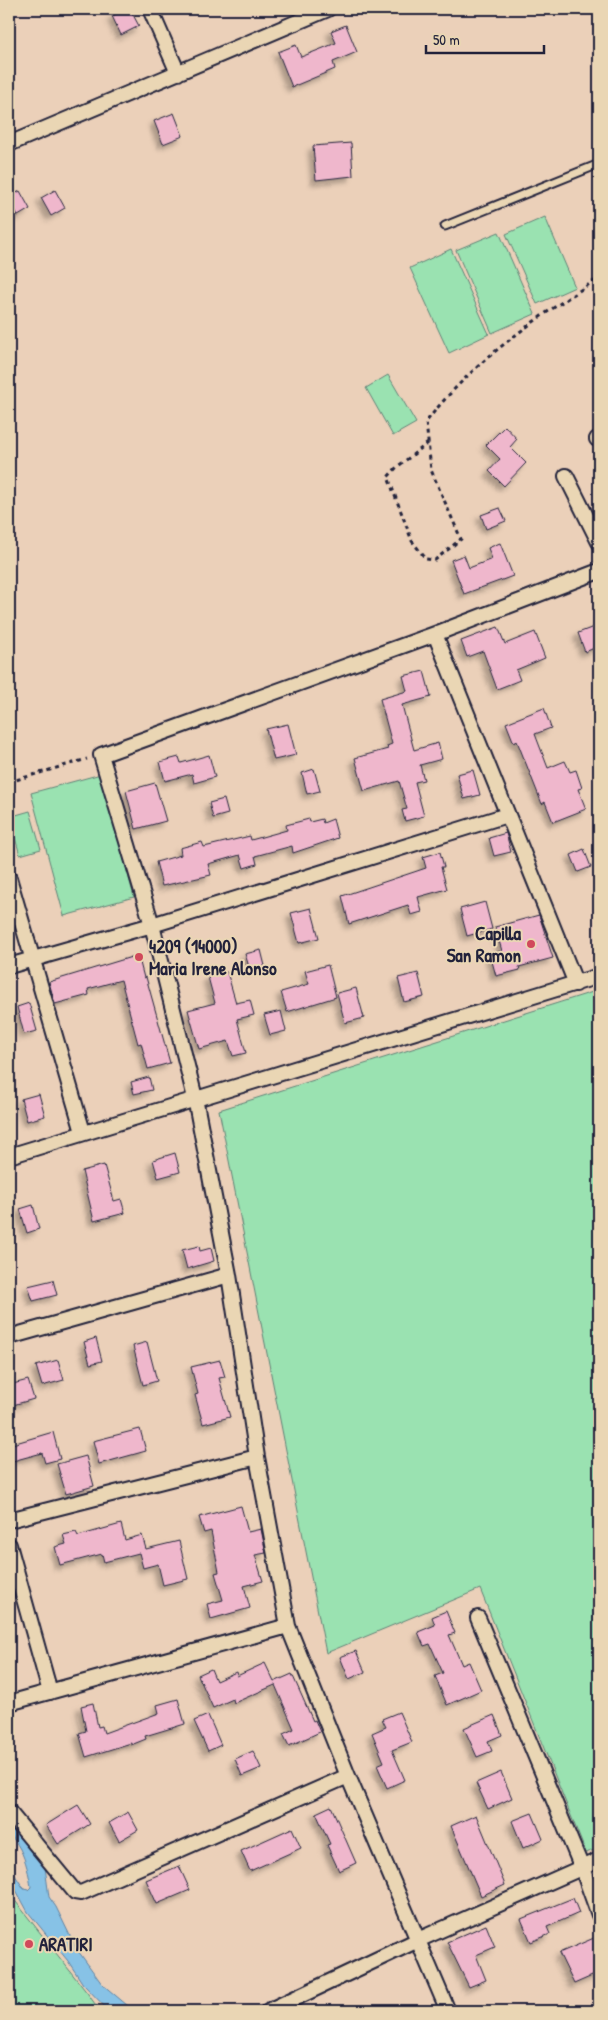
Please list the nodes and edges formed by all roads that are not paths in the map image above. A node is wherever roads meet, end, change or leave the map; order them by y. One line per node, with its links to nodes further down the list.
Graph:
1 (150, 9): 3 (street)
2 (328, 9): 3 (street)
3 (178, 73): 4 (street)
4 (9, 144)
5 (599, 164): 6 (lane)
6 (445, 226)
7 (566, 476): 8 (street)
8 (599, 542)
9 (599, 570): 10 (street)
10 (435, 634): 11 (street); 13 (street)
11 (507, 815): 13 (street); 17 (street)
12 (9, 878): 14 (street)
13 (152, 925): 14 (street); 18 (street)
14 (33, 959): 15 (street); 19 (street)
15 (9, 966)
16 (599, 976): 17 (street)
17 (576, 984): 18 (street)
18 (195, 1098): 19 (street); 21 (street)
19 (83, 1132): 20 (street)
20 (9, 1156)
21 (228, 1275): 22 (street); 23 (street)
22 (9, 1338)
23 (257, 1457): 24 (street); 27 (street)
24 (9, 1520)
25 (9, 1545): 28 (street)
26 (478, 1618): 33 (street)
27 (288, 1626): 28 (street); 30 (street)
28 (50, 1692): 29 (street)
29 (9, 1703)
30 (348, 1776): 31 (street); 35 (street)
31 (9, 1812)
32 (599, 1860): 33 (street)
33 (582, 1868): 34 (street); 35 (street)
34 (599, 1915)
35 (418, 1940): 36 (street); 37 (street)
36 (268, 2011)
37 (448, 2011)

